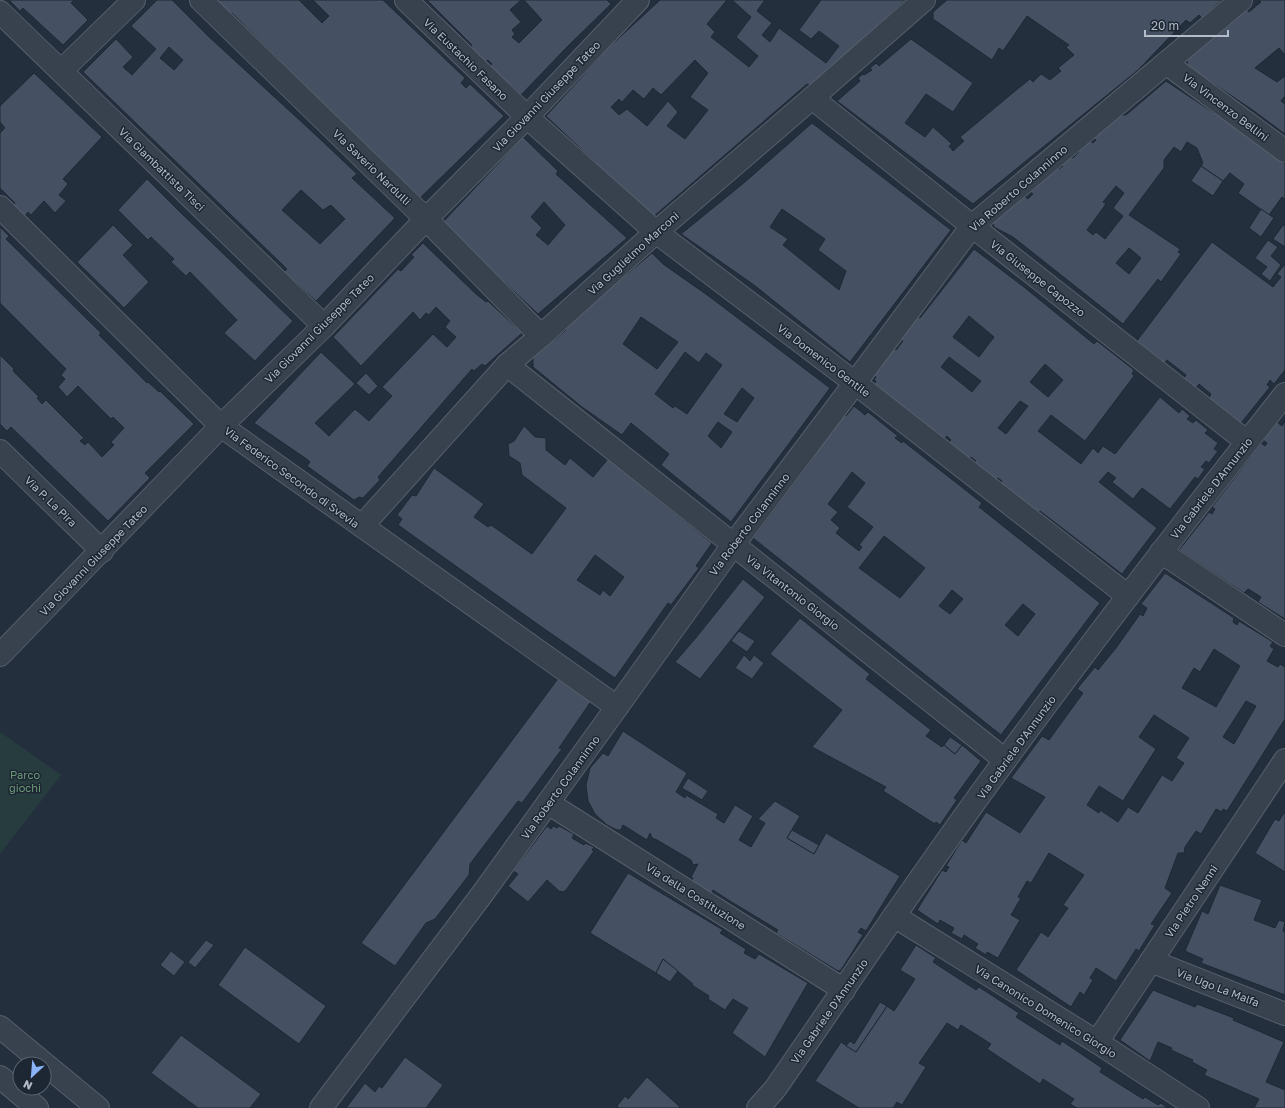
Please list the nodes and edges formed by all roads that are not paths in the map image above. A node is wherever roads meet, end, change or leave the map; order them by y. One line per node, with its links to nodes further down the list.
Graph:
1 (134, 0): 9 (street)
2 (201, 0): 14 (street, Via Saverio Nardulli)
3 (406, 0): 11 (street, Via Eustachio Fasano)
4 (924, 0): 10 (street, Via Guglielmo Marconi)
5 (1241, 0): 8 (street, Via Roberto Colanninno)
6 (632, 2): 11 (street, Via Giovanni Giuseppe Tateo)
7 (0, 12): 9 (street, Via Giambattista Tisci)
8 (1166, 63): 12 (street, Via Vincenzo Bellini); 15 (street, Via Roberto Colanninno)
9 (61, 71): 17 (street, Via Giambattista Tisci)
10 (812, 98): 15 (street, Via Giuseppe Capozzo); 16 (street, Via Guglielmo Marconi)
11 (527, 117): 14 (street, Via Giovanni Giuseppe Tateo); 16 (street, Via Domenico Gentile)
12 (1285, 151)
13 (0, 207): 22 (street, Via Federico Secondo di Svevia)
14 (426, 219): 17 (street, Via Giovanni Giuseppe Tateo); 18 (street, Via Saverio Nardulli)
15 (972, 226): 20 (street, Via Roberto Colanninno); 23 (street, Via Giuseppe Capozzo)
16 (656, 232): 18 (street, Via Guglielmo Marconi); 20 (street, Via Domenico Gentile)
17 (324, 326): 22 (street, Via Giovanni Giuseppe Tateo)
18 (541, 336): 19 (street, Via Guglielmo Marconi)
19 (507, 365): 25 (street, Via Guglielmo Marconi); 26 (street, Via Vitantonio Giorgio)
20 (855, 383): 26 (street, Via Roberto Colanninno); 29 (street, Via Domenico Gentile)
21 (1285, 394): 23 (street, Via Gabriele D'Annunzio)
22 (221, 426): 25 (street, Via Federico Secondo di Svevia); 27 (street, Via Giovanni Giuseppe Tateo)
23 (1247, 442): 28 (street, Via Gabriele D'Annunzio)
24 (0, 451): 27 (street, Via P. La Pira)
25 (362, 526): 32 (street, Via Federico Secondo di Svevia)
26 (733, 545): 32 (street, Via Roberto Colanninno); 33 (street, Via Vitantonio Giorgio)
27 (102, 551): 31 (street, Via Giovanni Giuseppe Tateo)
28 (1161, 552): 29 (street, Via Gabriele D'Annunzio); 30 (street)
29 (1128, 596): 33 (street, Via Gabriele D'Annunzio)
30 (1285, 634)
31 (0, 655)
32 (617, 708): 35 (street, Via Roberto Colanninno)
33 (1005, 760): 36 (street, Via Gabriele D'Annunzio)
34 (1285, 760): 37 (street, Via Pietro Nenni)
35 (548, 803): 38 (street, Via della Costituzione); 45 (street, Via Roberto Colanninno)
36 (894, 916): 38 (street, Via Gabriele D'Annunzio); 41 (street, Via Canonico Domenico Giorgio)
37 (1151, 961): 39 (street, Via Ugo La Malfa); 41 (street, Via Pietro Nenni)
38 (844, 990): 46 (street, Via Gabriele D'Annunzio)
39 (1285, 1014)
40 (0, 1027): 44 (street)
41 (1097, 1042): 47 (street, Via Canonico Domenico Giorgio)
42 (0, 1078): 43 (street)
43 (37, 1108)
44 (98, 1108)
45 (321, 1108)
46 (758, 1108)
47 (1198, 1108)

